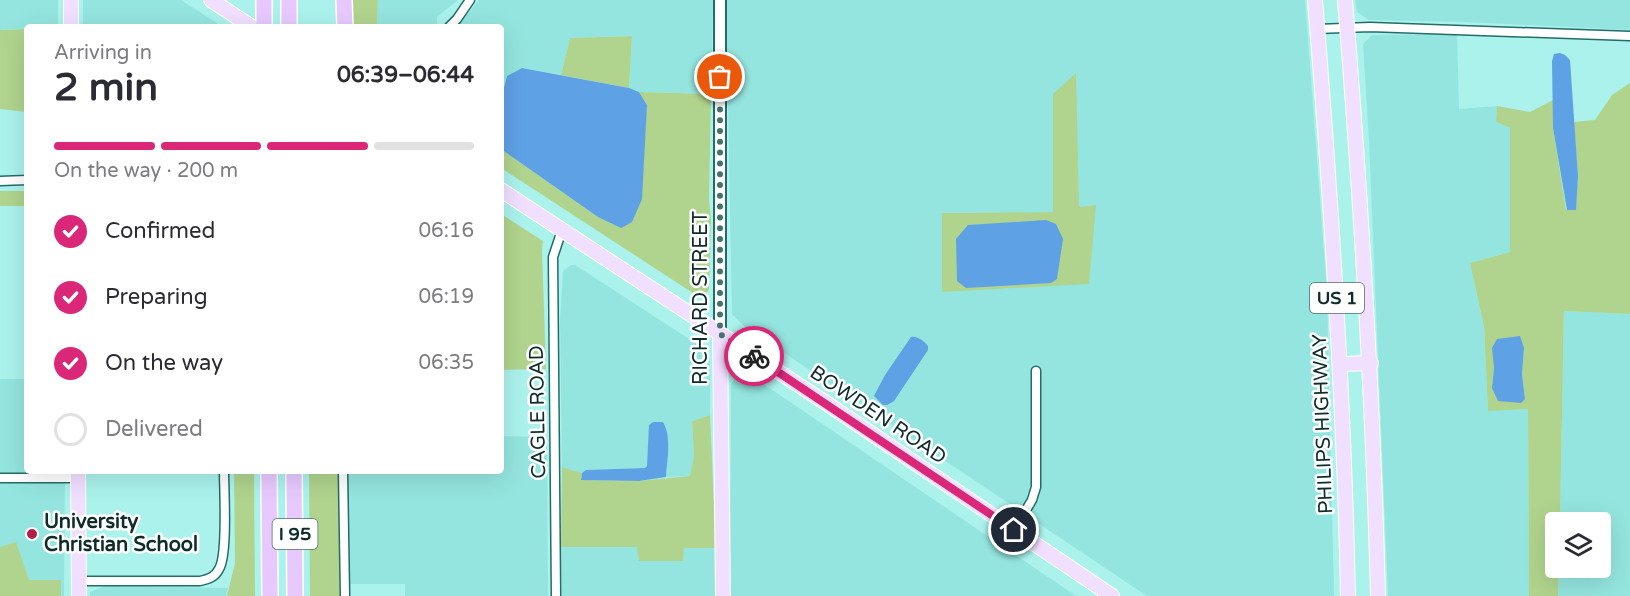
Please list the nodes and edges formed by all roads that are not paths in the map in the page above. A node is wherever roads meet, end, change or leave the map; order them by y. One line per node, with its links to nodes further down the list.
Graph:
1 (71, 0): 10 (main road)
2 (212, 0): 11 (main road)
3 (264, 0): 12 (highway)
4 (345, 0): 14 (highway)
5 (471, 0): 15 (street)
6 (720, 0): 23 (street, RICHARD STREET)
7 (1315, 0): 17 (main road, PHILIPS HIGHWAY / US 1)
8 (1345, 0): 16 (main road, US 1)
9 (289, 5): 13 (highway)
10 (71, 24)
11 (248, 24)
12 (264, 24)
13 (289, 24)
14 (345, 24)
15 (451, 24)
16 (1347, 28): 17 (street); 18 (street); 24 (main road, US 1)
17 (1317, 29): 25 (main road, PHILIPS HIGHWAY / US 1)
18 (1630, 36)
19 (24, 180): 20 (street)
20 (0, 181)
21 (504, 192): 22 (main road, BOWDEN ROAD)
22 (562, 230): 23 (main road, BOWDEN ROAD); 39 (street, CAGLE ROAD)
23 (720, 334): 33 (main road, BOWDEN ROAD); 40 (main road, RICHARD STREET)
24 (1371, 363): 25 (main road); 43 (main road, US 1)
25 (1341, 364): 42 (main road, PHILIPS HIGHWAY / US 1)
26 (1036, 370): 33 (street)
27 (78, 474): 32 (street); 34 (main road)
28 (224, 474): 34 (street)
29 (269, 474): 36 (highway, I 95)
30 (294, 474): 37 (highway, I 95)
31 (343, 474): 38 (street)
32 (0, 478)
33 (1014, 530): 41 (main road, BOWDEN ROAD)
34 (79, 581): 35 (main road)
35 (78, 596)
36 (270, 596)
37 (295, 596)
38 (345, 596)
39 (556, 596)
40 (723, 596)
41 (1112, 596)
42 (1348, 596)
43 (1378, 596)

